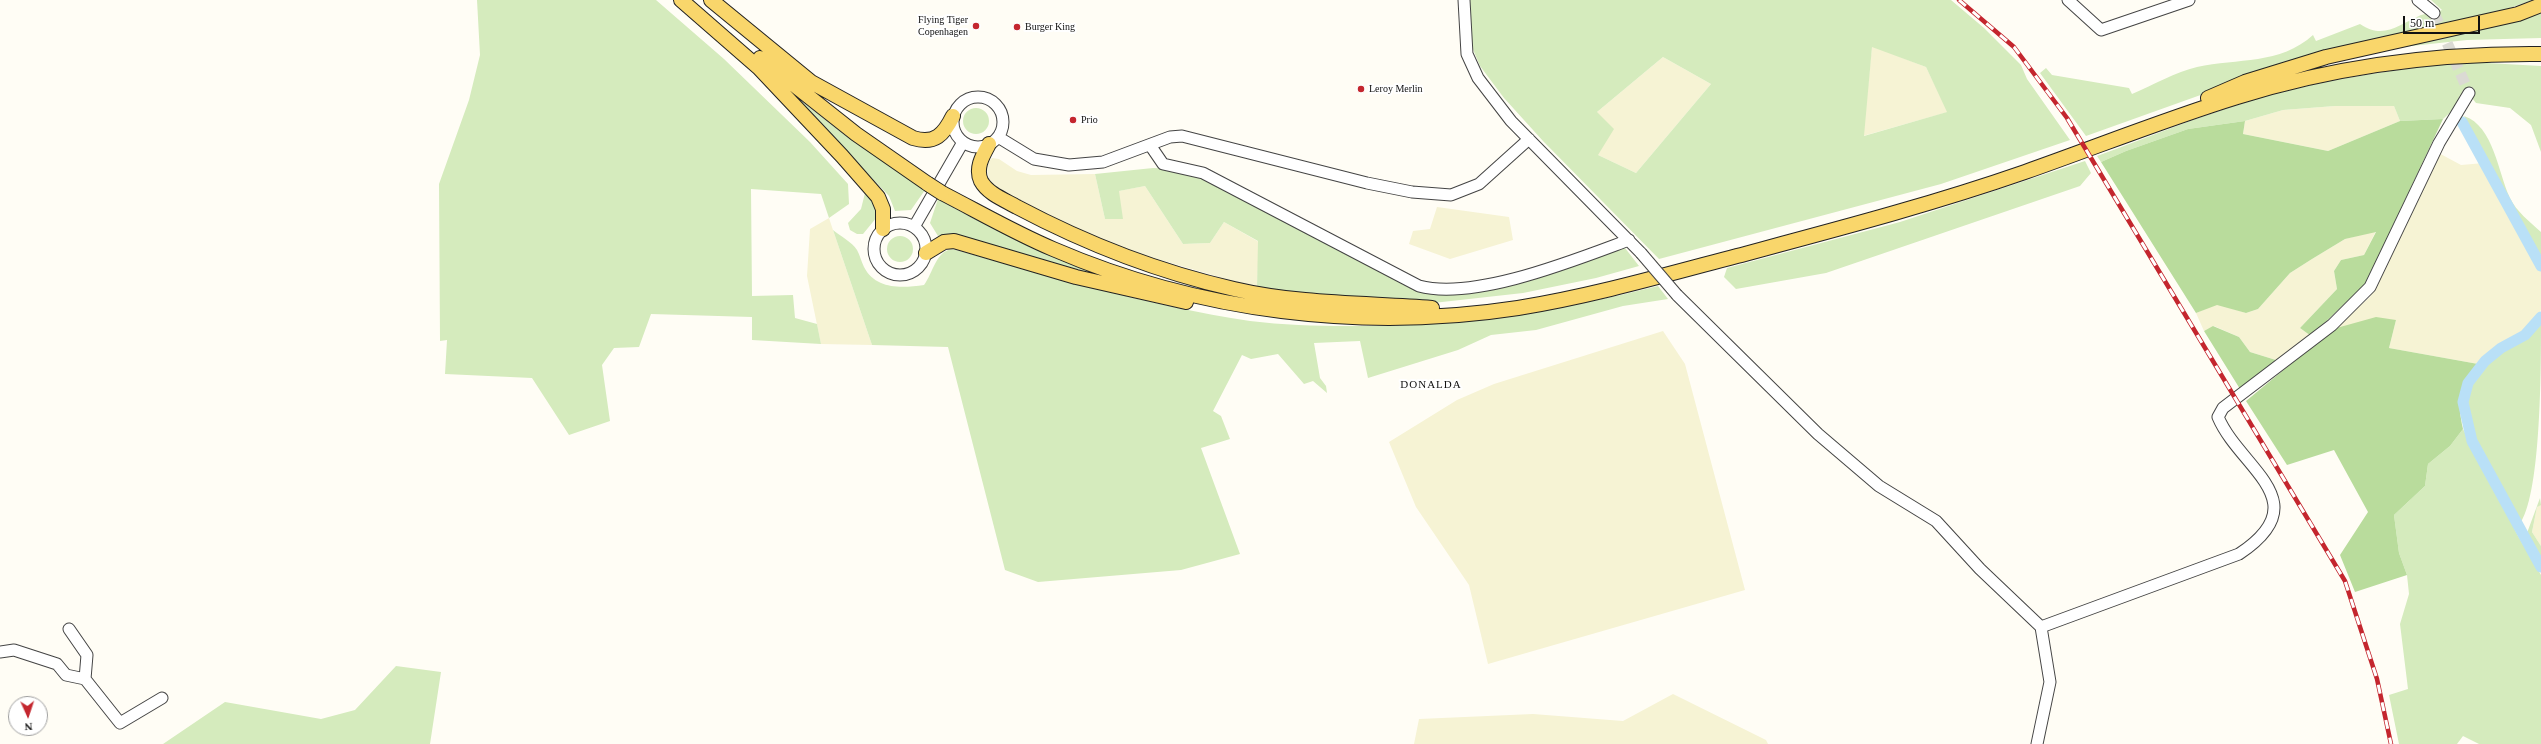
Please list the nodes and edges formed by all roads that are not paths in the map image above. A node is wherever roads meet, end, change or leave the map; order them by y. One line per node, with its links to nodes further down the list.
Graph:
1 (681, 0): 25 (main road)
2 (691, 0): 22 (main road)
3 (701, 0): 22 (main road)
4 (711, 0): 17 (main road)
5 (1464, 0): 18 (street)
6 (2068, 0): 7 (street)
7 (2189, 0)
8 (2418, 0): 10 (street)
9 (2541, 5): 16 (main road)
10 (2434, 13)
11 (2541, 46): 16 (main road)
12 (2541, 54): 13 (main road)
13 (2457, 56): 14 (main road); 29 (main road)
14 (2541, 60)
15 (2468, 93): 30 (street)
16 (2208, 98): 28 (main road)
17 (953, 116): 19 (street); 20 (street)
18 (1529, 139): 21 (street); 26 (street)
19 (994, 141): 20 (street); 21 (street); 28 (main road)
20 (963, 142): 24 (street)
21 (1150, 145): 26 (street)
22 (930, 182): 23 (main road)
23 (943, 190): 28 (main road); 29 (main road)
24 (914, 227): 25 (street); 27 (street)
25 (883, 229): 27 (street)
26 (1629, 240): 30 (street, bridge)
27 (926, 253): 29 (main road)
28 (1432, 308)
29 (1464, 314)
30 (2041, 627): 35 (street)
31 (69, 629): 33 (street)
32 (0, 652): 33 (street)
33 (85, 679): 34 (street)
34 (162, 698)
35 (2037, 744)

